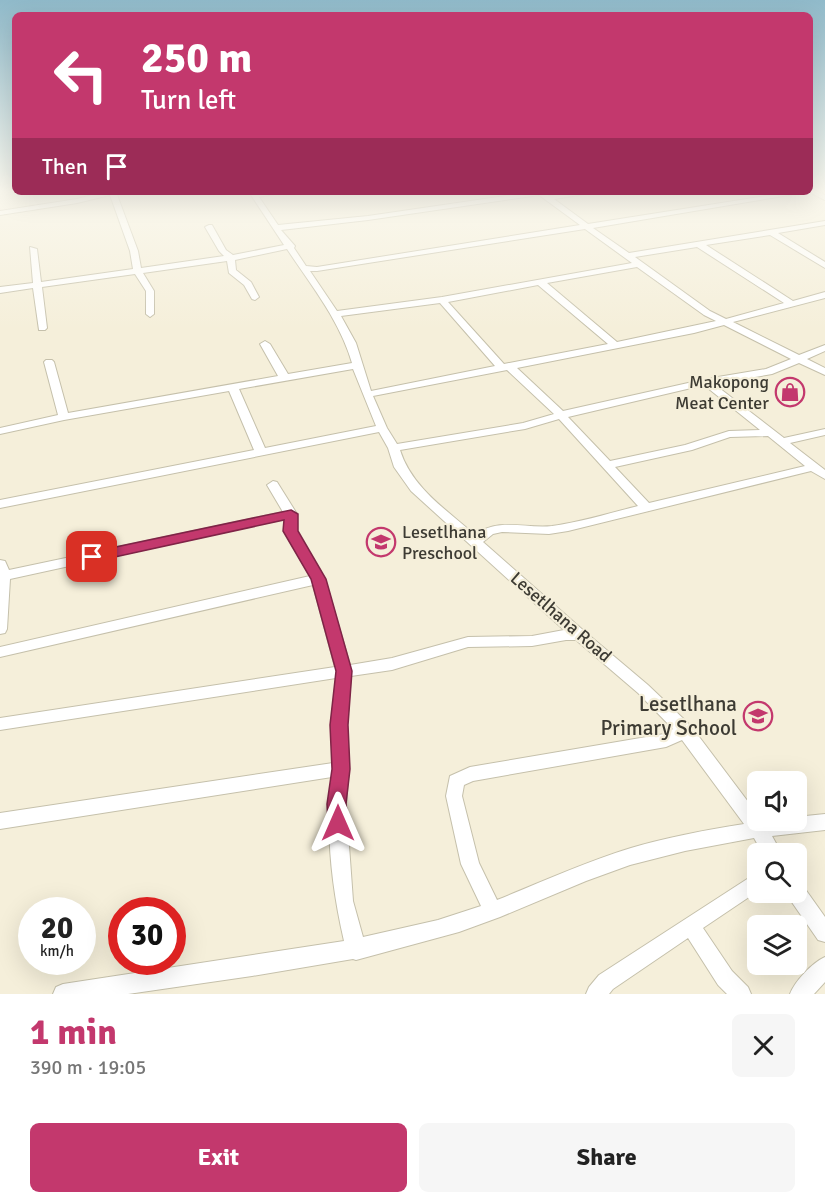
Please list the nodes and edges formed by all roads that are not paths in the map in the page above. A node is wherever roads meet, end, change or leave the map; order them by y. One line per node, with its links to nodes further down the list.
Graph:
1 (129, 236): 16 (street)
2 (214, 236): 12 (street)
3 (282, 236): 9 (street, Lesetlhana Road)
4 (515, 236): 15 (street)
5 (601, 236): 11 (street)
6 (747, 236): 8 (street)
7 (778, 236): 14 (street)
8 (700, 245): 11 (street); 23 (street)
9 (291, 246): 12 (street); 15 (street, Lesetlhana Road)
10 (33, 249): 18 (street)
11 (628, 256): 13 (street)
12 (231, 258): 16 (street); 21 (street)
13 (639, 264): 17 (street); 26 (street)
14 (825, 266)
15 (303, 268): 25 (street, Lesetlhana Road)
16 (138, 272): 18 (street); 24 (street)
17 (541, 283): 22 (street); 29 (street)
18 (39, 286): 19 (street); 27 (street)
19 (0, 290)
20 (825, 295): 23 (street)
21 (255, 297)
22 (442, 300): 25 (street); 34 (street)
23 (792, 305): 26 (street)
24 (150, 314)
25 (335, 314): 33 (street, Lesetlhana Road)
26 (723, 321): 29 (street); 31 (street)
27 (42, 328)
28 (265, 345): 36 (street)
29 (615, 345): 34 (street)
30 (825, 348): 31 (street)
31 (797, 360): 35 (street); 37 (street)
32 (50, 362): 41 (street)
33 (358, 365): 36 (street); 39 (street, Lesetlhana Road)
34 (506, 367): 39 (street); 40 (street)
35 (825, 372)
36 (284, 377): 38 (street)
37 (706, 382): 40 (street); 45 (street)
38 (232, 386): 41 (street); 48 (street)
39 (369, 394): 42 (street, Lesetlhana Road)
40 (561, 415): 47 (street); 49 (street)
41 (64, 417): 43 (street)
42 (382, 428): 47 (street, Lesetlhana Road); 48 (street)
43 (0, 432)
44 (825, 432): 46 (street)
45 (769, 433): 46 (street); 49 (street)
46 (780, 442): 50 (street)
47 (394, 448): 56 (street, Lesetlhana Road)
48 (260, 450): 53 (street)
49 (607, 465): 54 (street)
50 (813, 467): 51 (street); 54 (street)
51 (825, 477)
52 (273, 486): 55 (street)
53 (0, 504)
54 (646, 507): 56 (street)
55 (291, 514): 57 (street); 58 (street)
56 (475, 542): 60 (street, Lesetlhana Road)
57 (2, 570): 59 (street)
58 (318, 579): 61 (street); 62 (street)
59 (0, 628)
60 (579, 635): 62 (street); 64 (street, Lesetlhana Road)
61 (0, 652)
62 (344, 671): 63 (street); 65 (street)
63 (0, 723)
64 (684, 730): 66 (street, Lesetlhana Road); 73 (street)
65 (341, 769): 67 (street); 77 (street)
66 (747, 814)
67 (0, 821)
68 (825, 822): 69 (street)
69 (807, 824)
70 (748, 831): 73 (street)
71 (747, 888): 75 (street)
72 (806, 903): 74 (street)
73 (493, 911): 77 (street)
74 (819, 917): 76 (street)
75 (691, 926): 81 (street); 82 (street)
76 (825, 933)
77 (356, 950): 79 (street)
78 (825, 966): 83 (street)
79 (111, 990): 80 (street)
80 (63, 994)
81 (596, 994)
82 (741, 994)
83 (800, 994)

